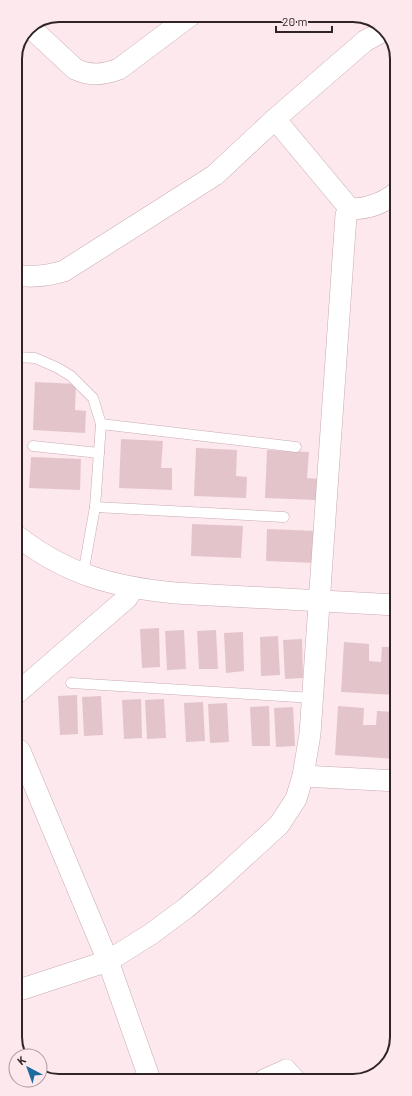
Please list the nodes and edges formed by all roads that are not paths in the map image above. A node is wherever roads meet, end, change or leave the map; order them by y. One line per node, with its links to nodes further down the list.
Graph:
1 (182, 22): 2 (street)
2 (35, 31)
3 (379, 33): 4 (street)
4 (275, 119): 6 (street); 7 (street)
5 (390, 197): 6 (street)
6 (350, 209): 18 (street)
7 (22, 276)
8 (22, 358): 9 (lane)
9 (102, 424): 11 (lane); 12 (lane)
10 (33, 446): 12 (lane)
11 (296, 447)
12 (99, 453): 13 (lane)
13 (96, 507): 14 (lane); 16 (lane)
14 (284, 517)
15 (22, 539): 16 (street)
16 (83, 574): 17 (street)
17 (133, 588): 18 (street); 21 (street)
18 (320, 600): 19 (street); 22 (street)
19 (390, 605)
20 (71, 683): 22 (lane)
21 (22, 689)
22 (313, 698): 24 (street)
23 (22, 756): 26 (street)
24 (303, 776): 25 (street); 26 (street)
25 (390, 781)
26 (108, 962): 27 (street); 28 (street)
27 (22, 989)
28 (148, 1074)
29 (277, 1074): 30 (street)
30 (290, 1074)

